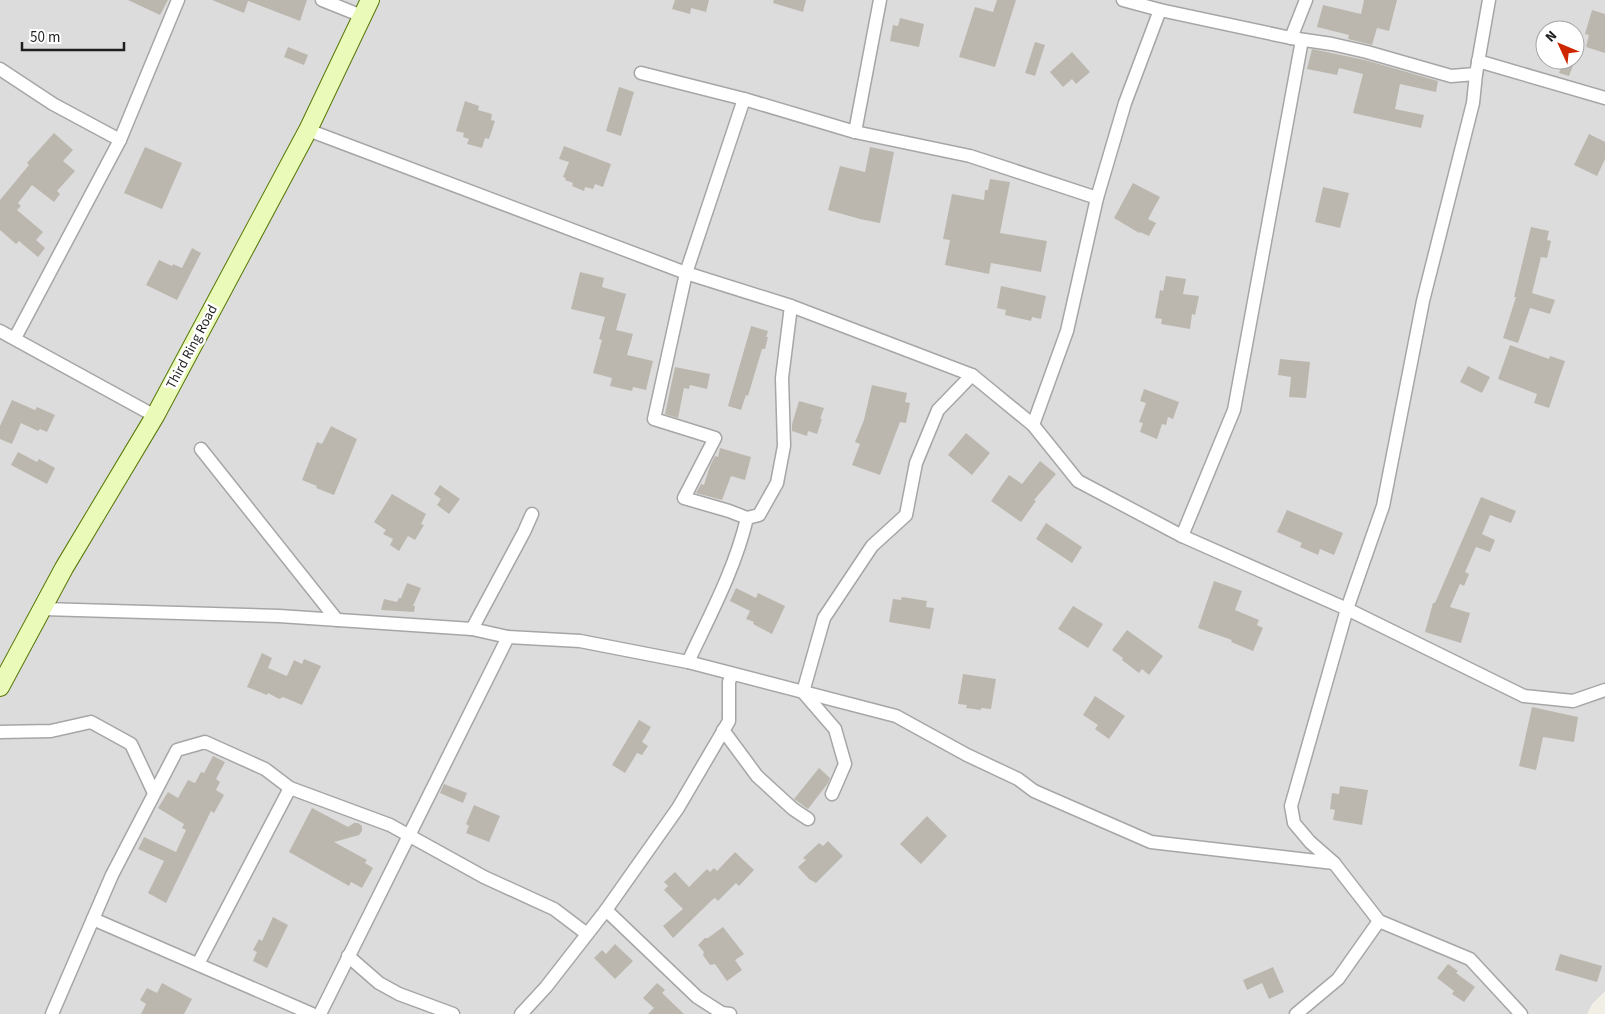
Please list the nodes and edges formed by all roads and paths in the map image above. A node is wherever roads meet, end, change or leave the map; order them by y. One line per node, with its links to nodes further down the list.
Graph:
1 (178, 0): 19 (street)
2 (322, 0): 9 (street)
3 (370, 0): 9 (street, Third Ring Road)
4 (880, 0): 18 (street)
5 (1123, 0): 8 (street)
6 (1306, 0): 10 (street)
7 (1489, 0): 11 (street)
8 (1160, 10): 10 (street); 20 (street)
9 (362, 16): 17 (street, Third Ring Road)
10 (1296, 39): 14 (street); 31 (street)
11 (1478, 61): 14 (street); 15 (street)
12 (0, 69): 19 (street)
13 (641, 73): 16 (street)
14 (1476, 74): 32 (street)
15 (1605, 98)
16 (744, 99): 18 (street); 21 (street)
17 (308, 130): 21 (street); 26 (street, Third Ring Road)
18 (855, 132): 20 (street)
19 (120, 140): 24 (street)
20 (1097, 198): 27 (street)
21 (686, 273): 22 (street); 30 (street)
22 (791, 306): 25 (street); 30 (street)
23 (0, 331): 24 (street)
24 (14, 338): 26 (street)
25 (972, 375): 27 (street); 41 (street)
26 (155, 416): 33 (street, Third Ring Road)
27 (1034, 424): 31 (street)
28 (201, 449): 34 (street)
29 (532, 514): 35 (street)
30 (747, 518): 37 (street)
31 (1182, 536): 32 (street)
32 (1347, 608): 40 (street); 49 (street)
33 (44, 609): 34 (street); 39 (street, Third Ring Road)
34 (338, 620): 35 (street)
35 (472, 629): 36 (street)
36 (508, 637): 37 (street); 48 (street)
37 (688, 662): 38 (street)
38 (732, 674): 41 (street); 42 (street)
39 (0, 687)
40 (1605, 690)
41 (803, 692): 46 (street); 49 (street)
42 (723, 730): 47 (street); 50 (street)
43 (0, 732): 45 (street)
44 (290, 788): 45 (street); 48 (street); 55 (street)
45 (154, 793): 51 (street)
46 (832, 794)
47 (808, 819)
48 (408, 836): 53 (street); 54 (street)
49 (1334, 863): 52 (street)
50 (606, 910): 53 (street); 61 (street)
51 (93, 919): 55 (street); 56 (street)
52 (1379, 921): 62 (street); 63 (street)
53 (587, 934): 60 (street)
54 (348, 956): 58 (street); 59 (street)
55 (198, 964): 57 (street)
56 (52, 1014)
57 (312, 1014)
58 (320, 1014)
59 (453, 1014)
60 (521, 1014)
61 (730, 1014)
62 (1296, 1014)
63 (1521, 1014)

